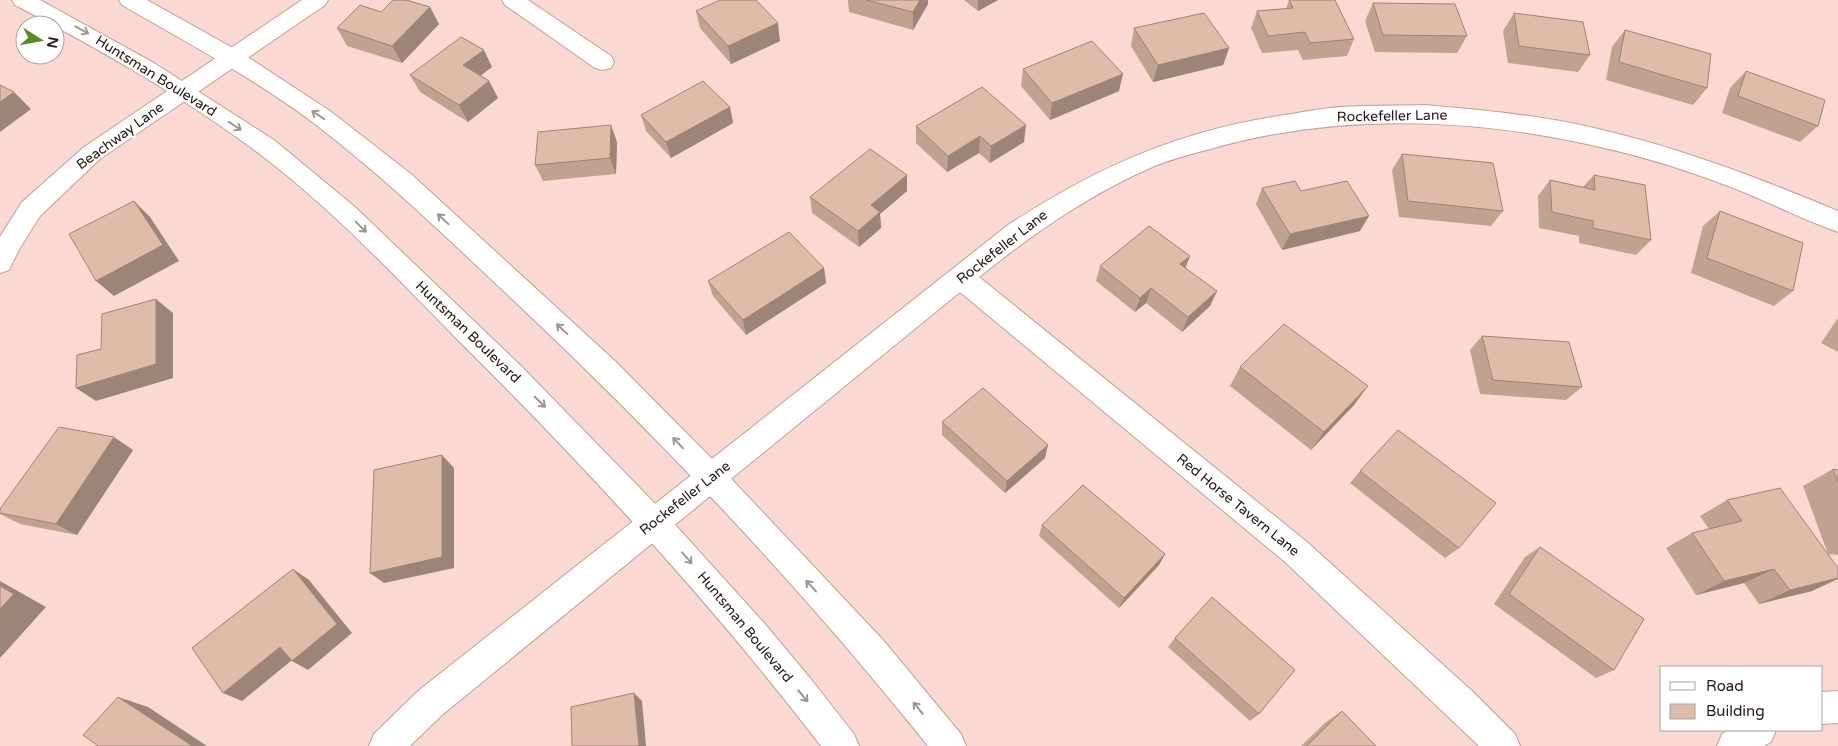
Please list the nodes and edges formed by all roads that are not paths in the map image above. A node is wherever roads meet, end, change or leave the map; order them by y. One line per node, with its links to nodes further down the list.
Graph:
1 (23, 0): 7 (street, Huntsman Boulevard, one-way to 7)
2 (130, 0): 5 (street)
3 (317, 0): 5 (street, Beachway Lane)
4 (513, 0): 6 (street)
5 (232, 58): 7 (street, Beachway Lane); 11 (street, one-way to 5)
6 (603, 62)
7 (183, 91): 9 (street, Beachway Lane); 12 (street, Huntsman Boulevard, one-way to 12)
8 (1838, 222): 10 (street, Rockefeller Lane)
9 (0, 263)
10 (961, 278): 11 (street, Rockefeller Lane); 19 (street, Red Horse Tavern Lane)
11 (712, 478): 12 (street, Rockefeller Lane); 18 (street, one-way to 11)
12 (654, 523): 16 (street, Rockefeller Lane); 17 (street, Huntsman Boulevard, one-way to 17)
13 (1838, 707): 14 (street)
14 (1823, 708)
15 (1757, 731): 20 (street)
16 (386, 746)
17 (842, 746)
18 (949, 746)
19 (1503, 746)
20 (1734, 746)

